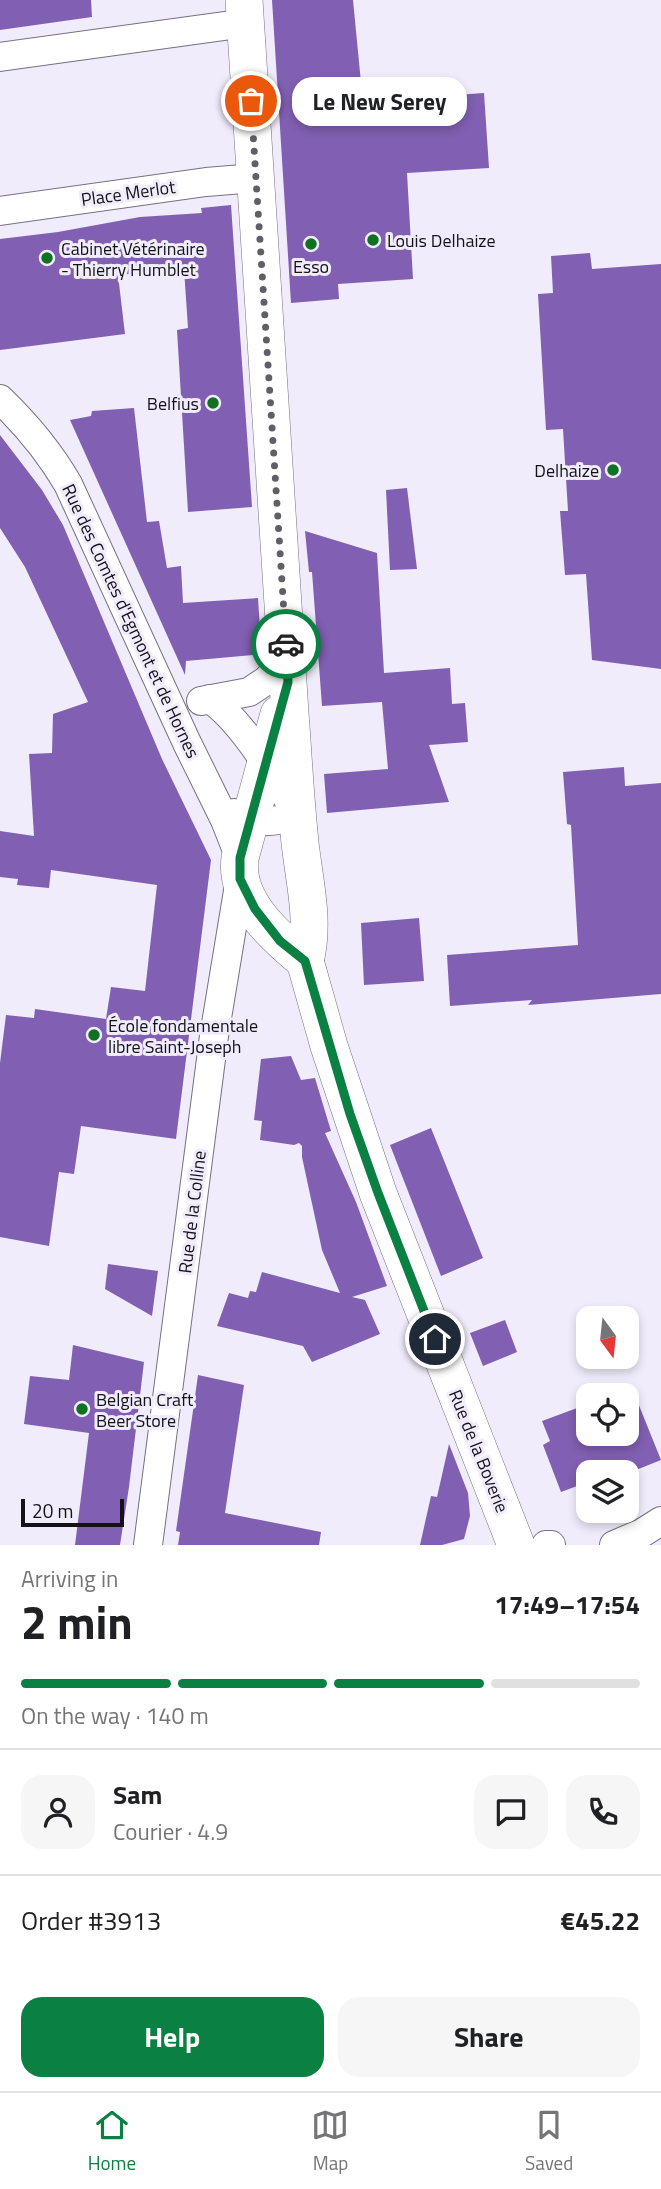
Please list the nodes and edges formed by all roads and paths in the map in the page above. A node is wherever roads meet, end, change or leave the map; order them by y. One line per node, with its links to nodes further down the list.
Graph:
1 (245, 12): 2 (street); 3 (street)
2 (0, 57)
3 (256, 178): 4 (street, Place Merlot); 6 (street)
4 (0, 211)
5 (0, 399): 8 (street, Rue des Comtes d'Egmont et de Hornes)
6 (287, 669): 7 (street); 9 (street); 11 (street)
7 (210, 699): 8 (street); 9 (street)
8 (180, 728): 10 (street, Rue des Comtes d'Egmont et de Hornes)
9 (266, 767): 11 (street); 12 (street)
10 (216, 803): 12 (street); 13 (street, Rue des Comtes d'Egmont et de Hornes)
11 (298, 815): 12 (street); 14 (street)
12 (252, 820): 13 (street)
13 (240, 869): 14 (street, Rue des Comtes d'Egmont et de Hornes); 16 (street, Rue de la Colline)
14 (305, 961): 17 (street, Rue de la Boverie)
15 (661, 1521): 18 (street)
16 (148, 1545)
17 (516, 1545)
18 (614, 1545)

